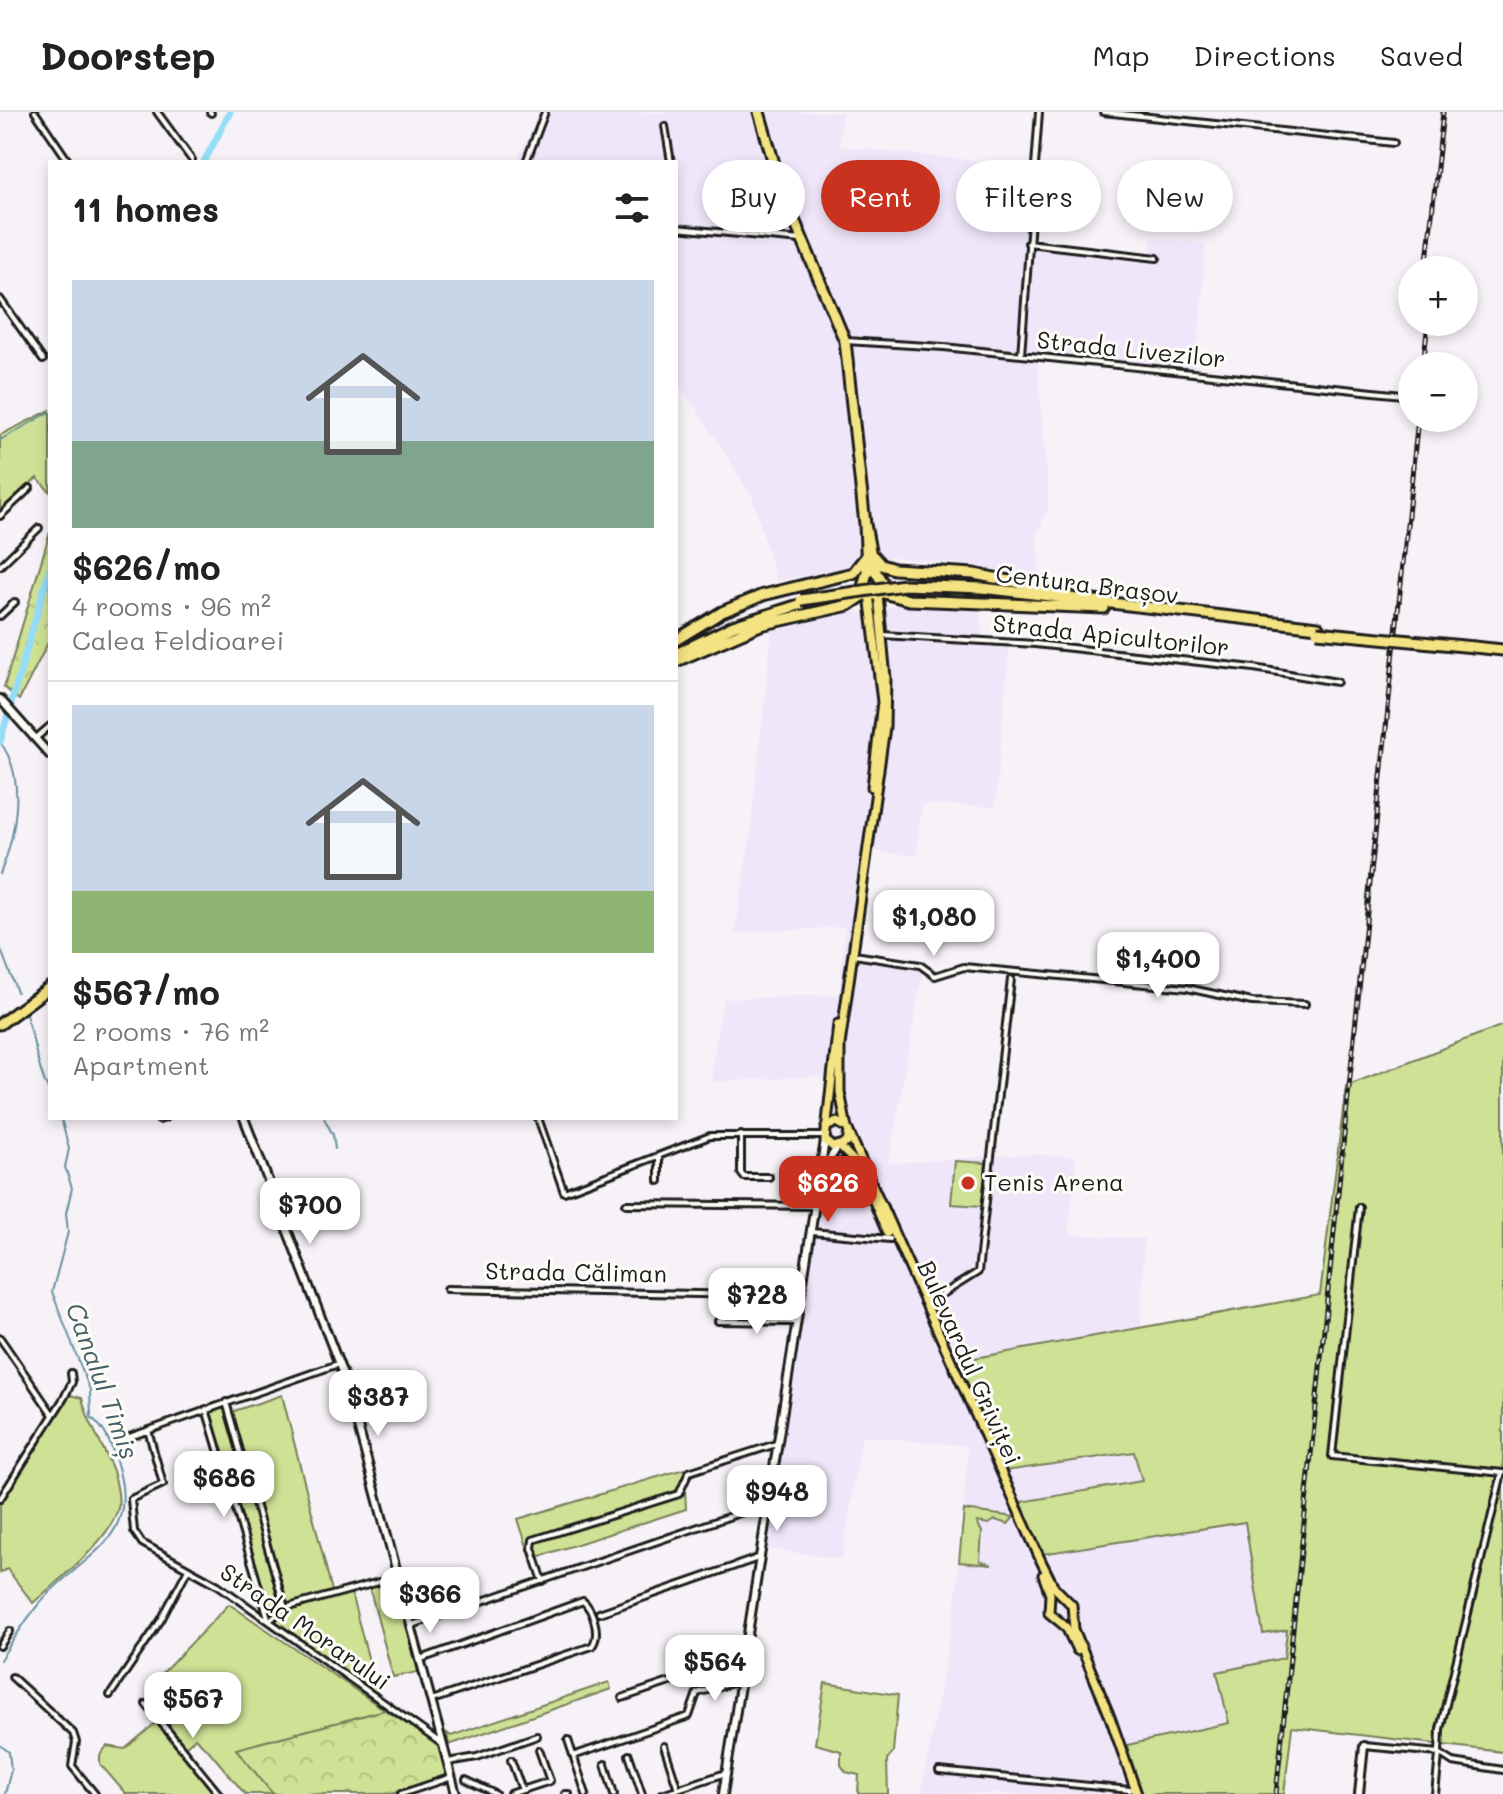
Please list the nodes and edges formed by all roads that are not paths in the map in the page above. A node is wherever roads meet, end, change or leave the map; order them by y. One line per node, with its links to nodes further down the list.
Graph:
1 (35, 112): 9 (street)
2 (157, 112): 10 (street)
3 (545, 112): 11 (street)
4 (759, 112): 14 (highway)
5 (1039, 112): 15 (street)
6 (1103, 112): 8 (street)
7 (665, 126): 12 (street)
8 (1394, 143)
9 (68, 160)
10 (192, 160)
11 (527, 160)
12 (671, 160)
13 (678, 228): 14 (street)
14 (802, 240): 18 (highway)
15 (1028, 243): 16 (street); 19 (street)
16 (1157, 258)
17 (0, 299): 20 (street)
18 (845, 341): 19 (street, Strada Livezilor); 25 (highway)
19 (1021, 355): 21 (street, Strada Livezilor)
20 (43, 360)
21 (1398, 395)
22 (30, 488): 23 (street)
23 (0, 516)
24 (39, 528): 26 (street)
25 (868, 552): 27 (highway); 28 (highway); 29 (highway)
26 (0, 566)
27 (900, 570): 29 (highway); 33 (highway)
28 (844, 576): 29 (highway); 37 (highway)
29 (872, 586): 30 (highway); 32 (highway); 34 (main road)
30 (909, 600): 33 (highway); 34 (main road)
31 (15, 602): 35 (street)
32 (849, 605): 34 (main road); 40 (highway)
33 (1104, 605): 38 (highway, Centura Brașov, bridge); 39 (highway, Centura Brașov, bridge)
34 (876, 612): 36 (main road); 56 (main road)
35 (0, 616)
36 (881, 635): 41 (street, Strada Apicultorilor); 46 (main road)
37 (678, 639)
38 (1503, 648)
39 (678, 650)
40 (678, 660)
41 (1337, 682)
42 (0, 699): 44 (street)
43 (48, 728): 44 (street)
44 (36, 738): 45 (street)
45 (48, 753)
46 (852, 954): 50 (street); 55 (main road)
47 (1011, 979): 71 (street, Bulevardul Griviței)
48 (48, 985): 51 (highway)
49 (48, 986): 52 (highway)
50 (1305, 1004)
51 (0, 1018)
52 (0, 1024)
53 (245, 1120): 75 (street)
54 (539, 1120): 59 (street)
55 (848, 1129): 56 (main road); 58 (main road); 60 (main road, Bulevardul Griviței)
56 (825, 1134): 57 (street); 58 (main road, Bulevardul Griviței); 61 (street)
57 (741, 1135): 59 (street); 62 (street)
58 (839, 1148): 60 (main road, Bulevardul Griviței); 61 (street)
59 (659, 1155): 63 (street)
60 (862, 1167): 61 (street); 68 (main road, Bulevardul Griviței); 71 (main road, Bulevardul Griviței)
61 (819, 1175): 65 (street)
62 (769, 1177)
63 (659, 1181)
64 (626, 1204): 65 (street)
65 (815, 1206): 67 (street)
66 (1359, 1207): 83 (street)
67 (811, 1232): 68 (street); 70 (street)
68 (890, 1239): 91 (main road, Bulevardul Griviței)
69 (447, 1289): 70 (street, Strada Căliman)
70 (801, 1296): 73 (street)
71 (925, 1305): 90 (main road, Bulevardul Griviței)
72 (718, 1321): 73 (street)
73 (797, 1322): 82 (street)
74 (0, 1338): 79 (street)
75 (339, 1364): 77 (street); 88 (street)
76 (71, 1373): 79 (street)
77 (226, 1402): 78 (street); 92 (street)
78 (206, 1409): 80 (street); 96 (street)
79 (54, 1416): 84 (street)
80 (148, 1430): 81 (street); 87 (street, Strada Morarului)
81 (121, 1440)
82 (777, 1444): 85 (street); 89 (street)
83 (1502, 1473): 114 (street)
84 (0, 1499)
85 (766, 1504): 86 (street); 89 (street)
86 (758, 1558): 93 (street); 100 (street)
87 (188, 1569): 96 (street, Strada Morarului); 104 (street)
88 (399, 1576): 92 (street); 97 (street)
89 (543, 1581): 97 (street)
90 (1064, 1596): 91 (main road); 94 (main road)
91 (1050, 1602): 95 (main road)
92 (285, 1608): 96 (street)
93 (599, 1613)
94 (1070, 1615): 95 (main road); 127 (main road)
95 (1057, 1620): 127 (main road)
96 (268, 1622): 110 (street, Strada Morarului)
97 (412, 1625): 101 (street)
98 (10, 1631): 99 (street)
99 (0, 1646)
100 (744, 1657): 103 (street); 105 (street)
101 (421, 1659): 106 (street); 106 (street)
102 (12, 1677): 128 (street)
103 (740, 1681): 116 (street); 122 (street)
104 (110, 1695)
105 (622, 1698)
106 (432, 1700): 110 (street)
107 (146, 1704): 129 (street)
108 (537, 1736): 118 (street)
109 (568, 1740): 116 (street)
110 (444, 1746): 118 (street)
111 (664, 1746): 125 (street)
112 (1364, 1746): 114 (street); 139 (street)
113 (539, 1750): 126 (street)
114 (1439, 1754): 120 (street); 140 (street)
115 (629, 1755): 136 (street)
116 (573, 1756): 134 (street)
117 (511, 1760): 126 (street)
118 (448, 1762): 123 (street)
119 (605, 1764): 135 (street)
120 (1503, 1770)
121 (939, 1771): 127 (street)
122 (726, 1773): 125 (street); 138 (street)
123 (452, 1777): 130 (street); 131 (street)
124 (466, 1780): 132 (street)
125 (678, 1789): 137 (street)
126 (522, 1790): 133 (street)
127 (1133, 1793)
128 (95, 1794)
129 (219, 1794)
130 (401, 1794)
131 (456, 1794)
132 (495, 1794)
133 (510, 1794)
134 (586, 1794)
135 (614, 1794)
136 (642, 1794)
137 (662, 1794)
138 (723, 1794)
139 (1359, 1794)
140 (1435, 1794)

